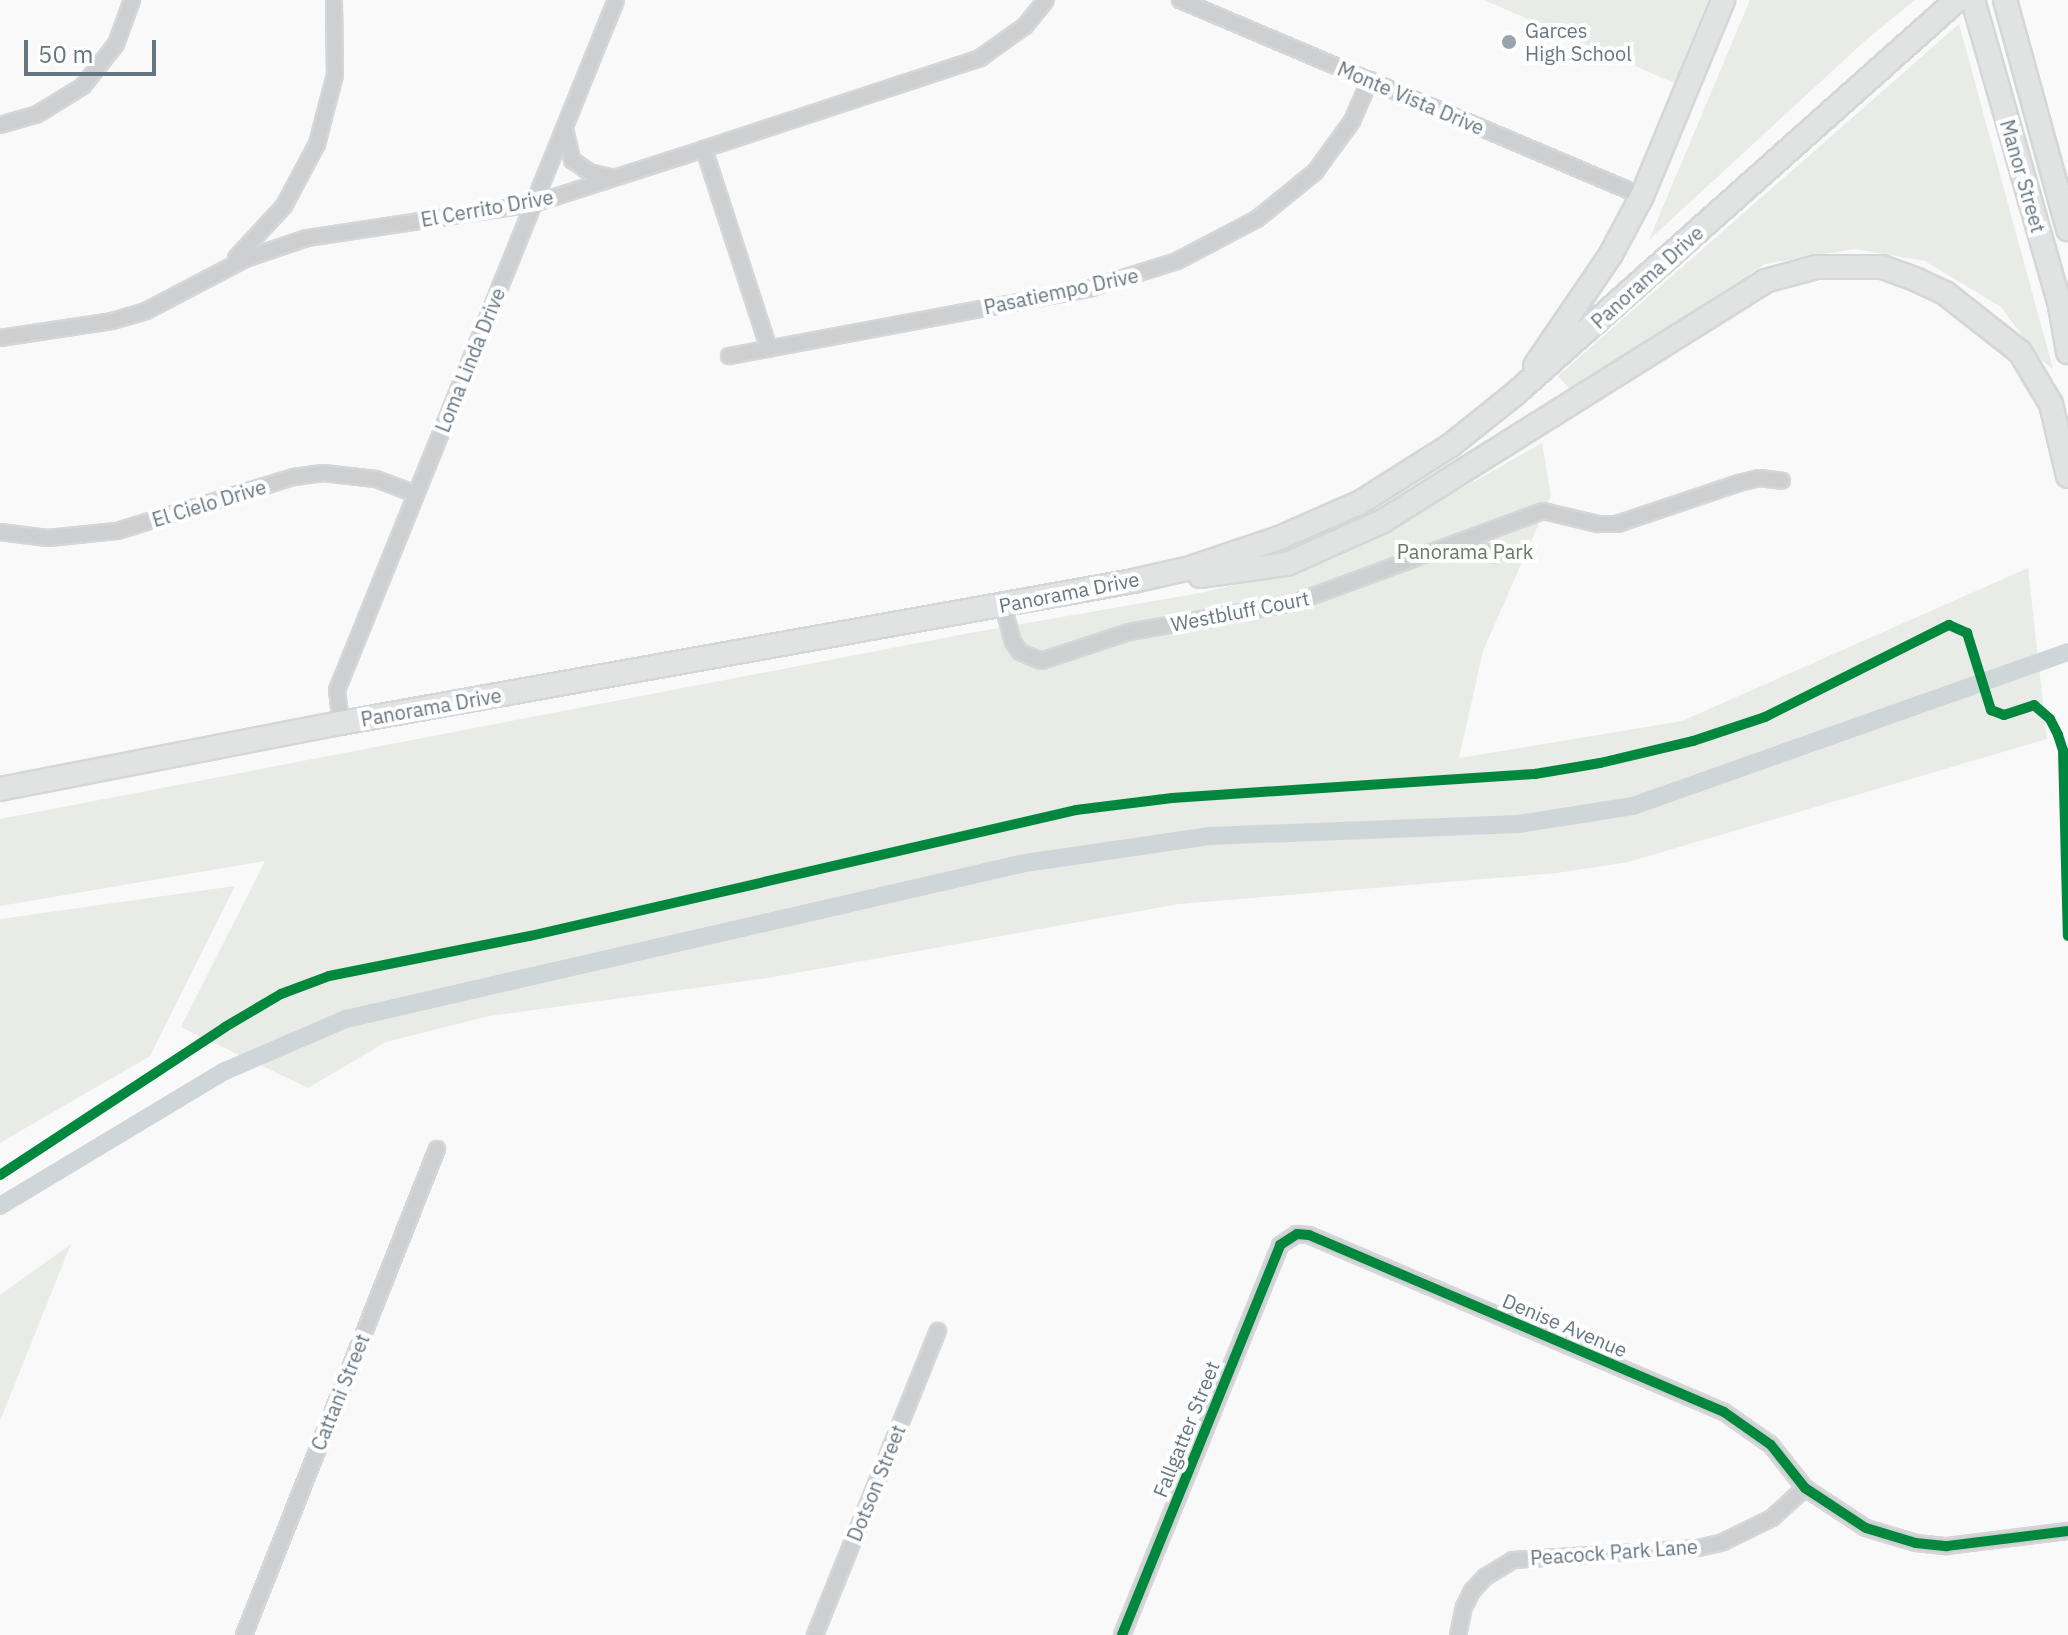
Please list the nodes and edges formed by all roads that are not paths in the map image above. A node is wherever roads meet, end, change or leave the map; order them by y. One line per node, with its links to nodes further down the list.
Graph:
1 (132, 0): 11 (street)
2 (334, 0): 18 (street)
3 (616, 0): 12 (street, Loma Linda Drive)
4 (1046, 0): 13 (street, El Cerrito Drive)
5 (1180, 0): 10 (street, Monte Vista Drive)
6 (1723, 0): 15 (main road)
7 (1957, 0): 23 (main road, Panorama Drive)
8 (1973, 0): 21 (main road, Manor Street)
9 (2005, 0): 17 (main road, Manor Street)
10 (1370, 80): 15 (street, Monte Vista Drive); 20 (street, Pasatiempo Drive)
11 (0, 125)
12 (565, 125): 14 (street); 16 (street, Loma Linda Drive)
13 (704, 149): 14 (street, El Cerrito Drive); 20 (street)
14 (614, 178): 16 (street, El Cerrito Drive)
15 (1642, 196): 23 (main road)
16 (533, 204): 18 (street, El Cerrito Drive); 26 (street, Loma Linda Drive)
17 (2068, 229)
18 (213, 276): 19 (street, El Cerrito Drive)
19 (0, 338)
20 (769, 349): 22 (street, Pasatiempo Drive)
21 (2068, 352)
22 (729, 356)
23 (1516, 393): 30 (main road, Panorama Drive)
24 (2068, 476): 30 (main road)
25 (1782, 481): 28 (street, Westbluff Court)
26 (416, 494): 27 (street, El Cielo Drive); 31 (street, Loma Linda Drive)
27 (0, 532)
28 (1460, 545): 29 (street); 30 (street, Westbluff Court)
29 (1494, 554)
30 (1012, 604): 31 (main road, Panorama Drive)
31 (341, 723): 32 (main road, Panorama Drive)
32 (0, 789)
33 (437, 1149): 38 (street, Cattani Street)
34 (1288, 1239): 36 (street, Denise Avenue); 40 (street, Fallgatter Street)
35 (938, 1331): 39 (street, Dotson Street)
36 (1805, 1488): 37 (street); 41 (street, Peacock Park Lane)
37 (2068, 1531)
38 (244, 1635)
39 (815, 1635)
40 (1122, 1635)
41 (1458, 1635)

